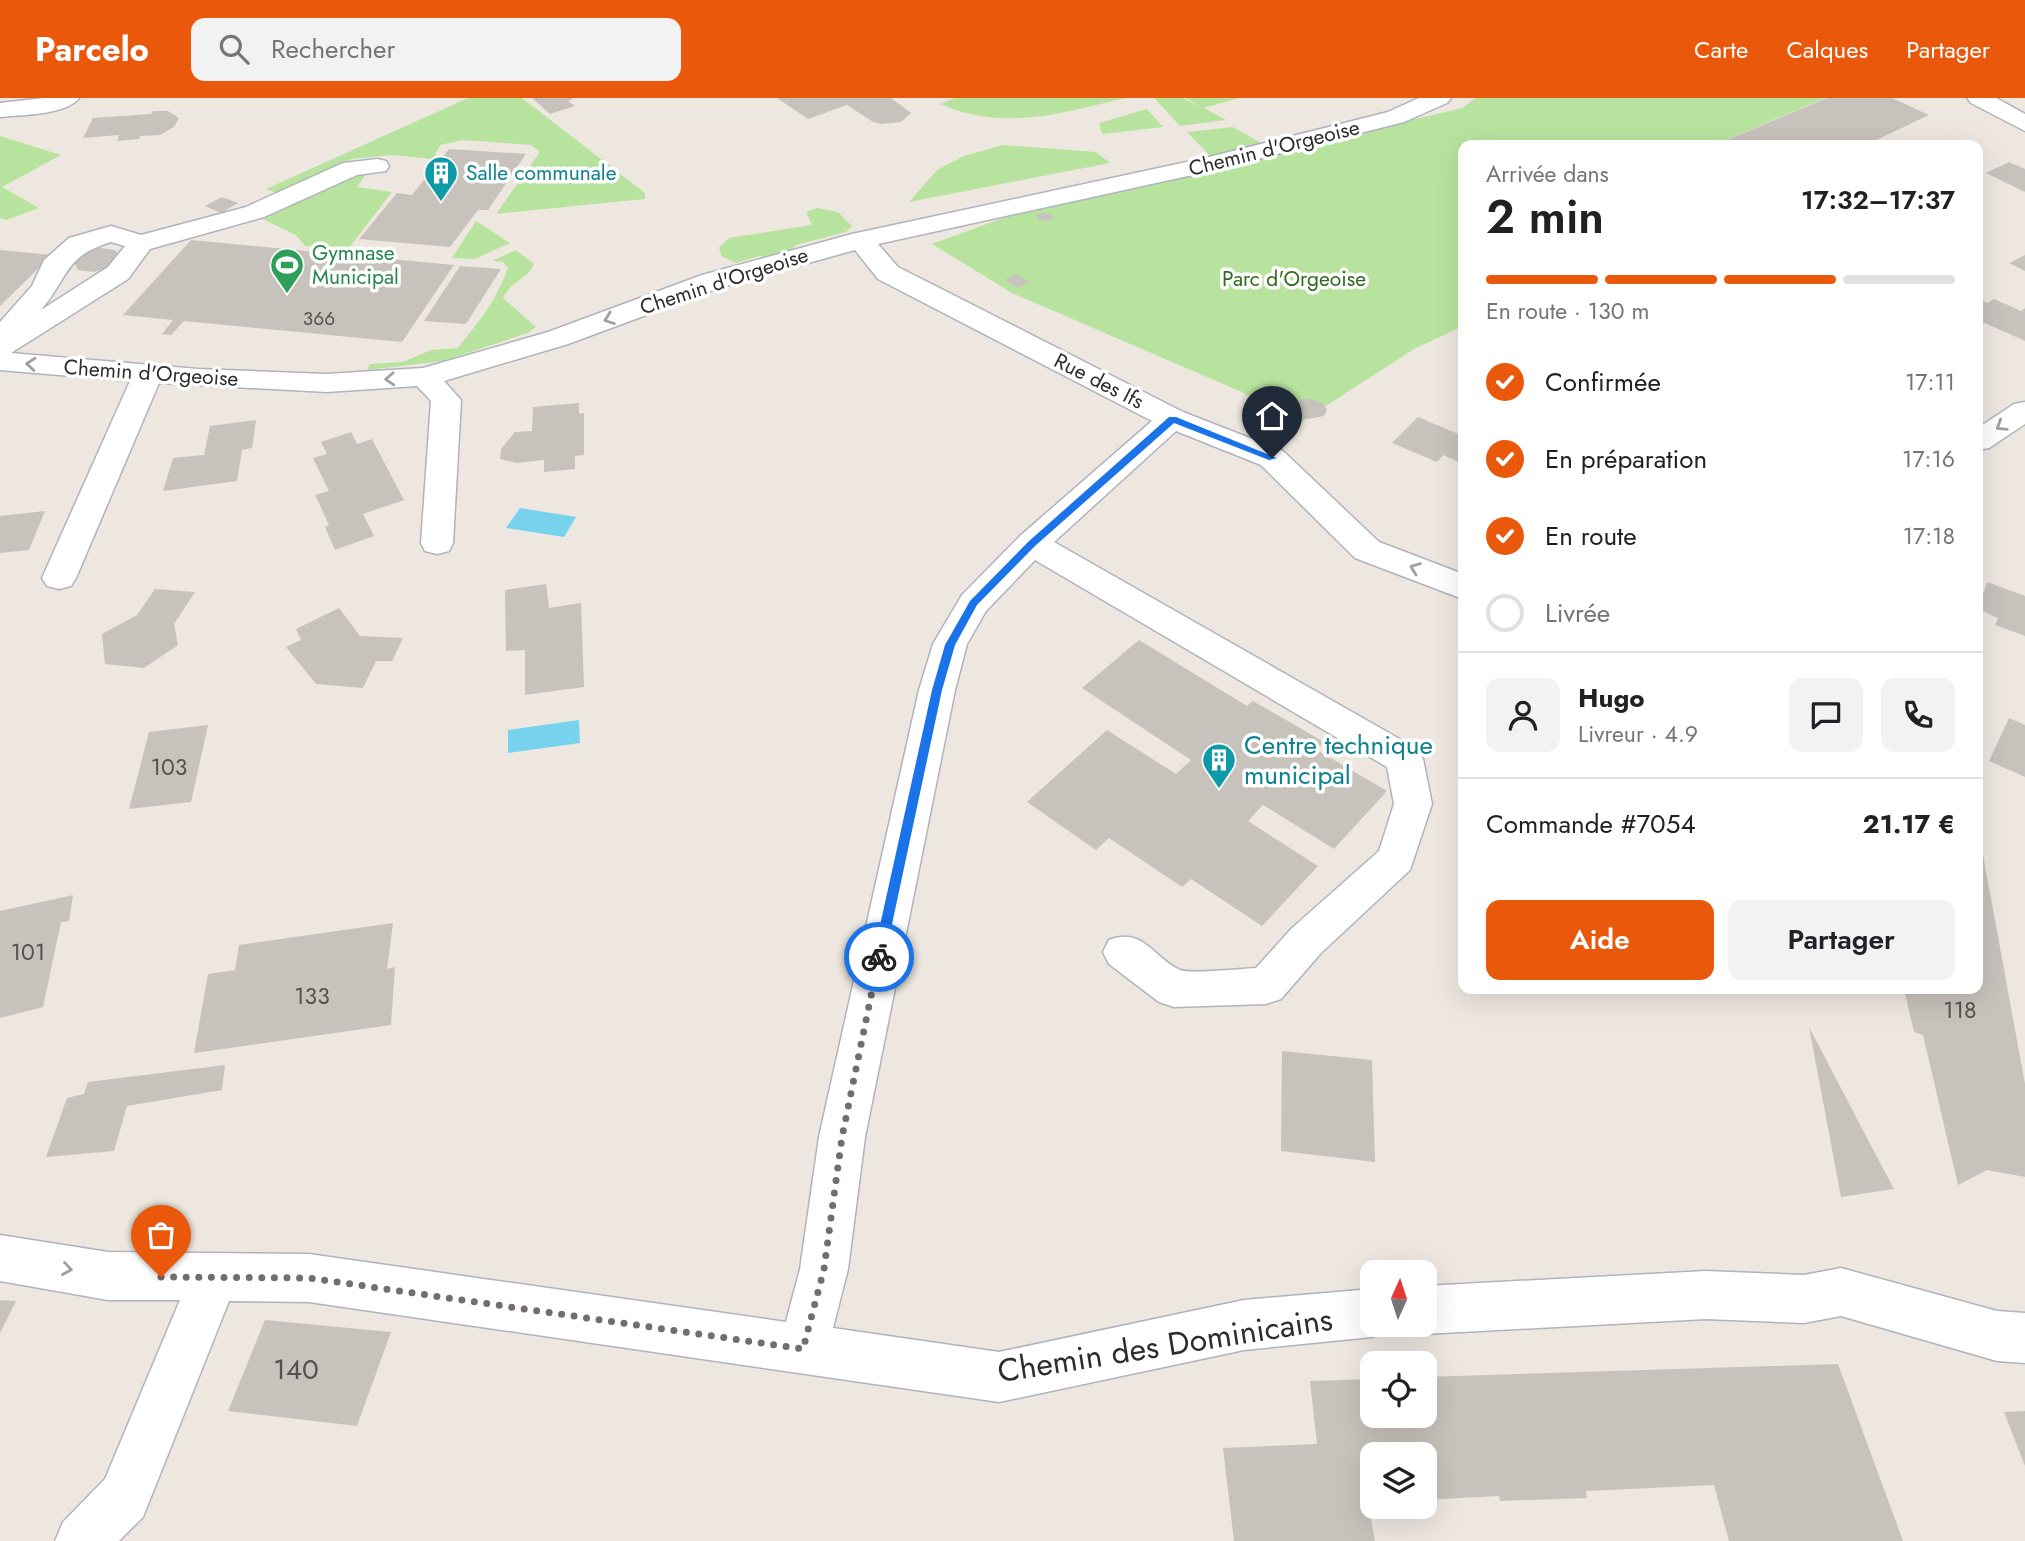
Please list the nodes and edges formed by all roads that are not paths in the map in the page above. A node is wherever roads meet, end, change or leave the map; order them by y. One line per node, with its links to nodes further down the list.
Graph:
1 (67, 98): 4 (street)
2 (1439, 98): 7 (street, Chemin d'Orgeoise)
3 (1979, 98): 5 (street)
4 (0, 110)
5 (2017, 121)
6 (377, 166): 8 (street)
7 (861, 240): 13 (street, Chemin d'Orgeoise, one-way to 13); 15 (street, Rue des Ifs)
8 (141, 243): 9 (street); 10 (street)
9 (0, 339)
10 (0, 348)
11 (0, 361): 12 (street, Chemin d'Orgeoise, one-way to 11)
12 (148, 374): 13 (street, Chemin d'Orgeoise, one-way to 12); 19 (street)
13 (425, 377): 17 (street)
14 (2025, 411): 16 (street, one-way to 16)
15 (1172, 419): 18 (street); 20 (street, Rue des Ifs, one-way to 15)
16 (1983, 438)
17 (437, 543)
18 (1032, 544): 21 (street); 27 (street)
19 (59, 578)
20 (1458, 585)
21 (1125, 952)
22 (0, 1258): 23 (street, Chemin des Dominicains, one-way to 23)
23 (215, 1277): 27 (street, Chemin des Dominicains); 28 (street)
24 (1437, 1309): 26 (street)
25 (1360, 1314): 27 (street, Chemin des Dominicains)
26 (2025, 1338)
27 (803, 1349)
28 (82, 1541)

